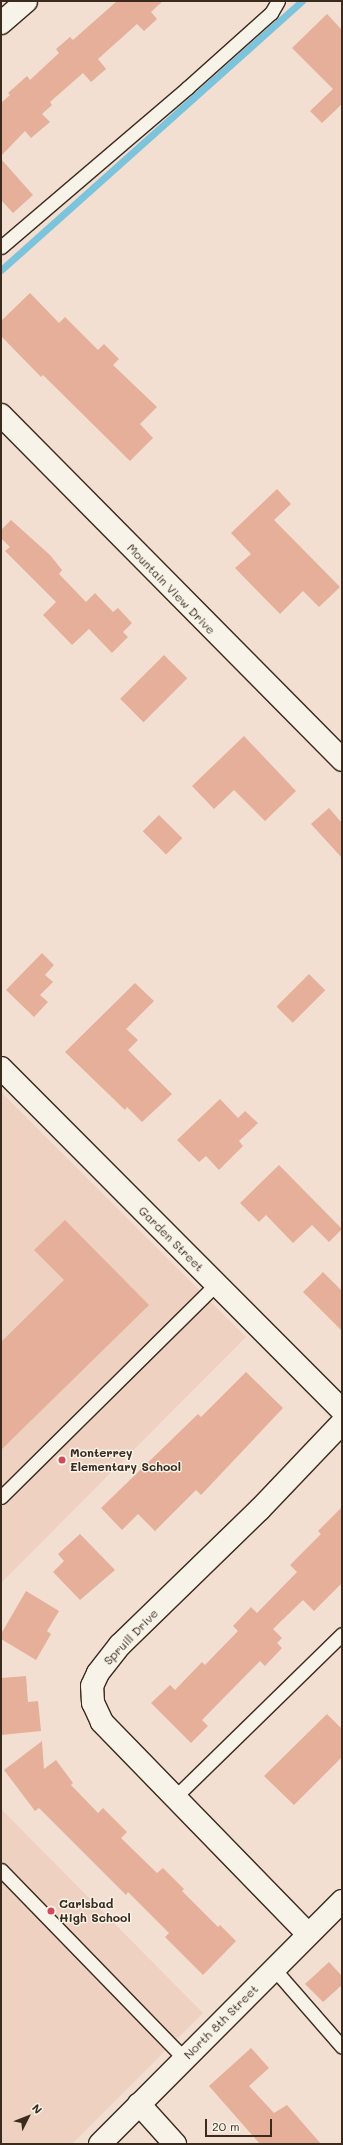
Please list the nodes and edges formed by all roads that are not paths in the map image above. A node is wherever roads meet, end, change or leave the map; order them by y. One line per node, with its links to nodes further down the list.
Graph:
1 (26, 1): 3 (street)
2 (278, 1): 4 (lane)
3 (1, 23)
4 (1, 247)
5 (1, 415): 6 (street, Mountain View Drive)
6 (342, 760)
7 (1, 1068): 8 (street, Garden Street)
8 (216, 1284): 9 (street, Garden Street); 11 (lane)
9 (342, 1410)
10 (342, 1423): 13 (street, Spruill Drive)
11 (1, 1497)
12 (342, 1634): 13 (lane)
13 (175, 1797): 16 (street, Spruill Drive)
14 (1, 1870): 19 (lane)
15 (342, 1901): 16 (street, North 8th Street)
16 (308, 1934): 17 (street, North 8th Street)
17 (274, 1969): 18 (lane); 19 (street, North 8th Street)
18 (342, 2047)
19 (185, 2059): 20 (street, North 8th Street)
20 (139, 2104): 21 (street, North 8th Street); 22 (street)
21 (100, 2144)
22 (174, 2144)

